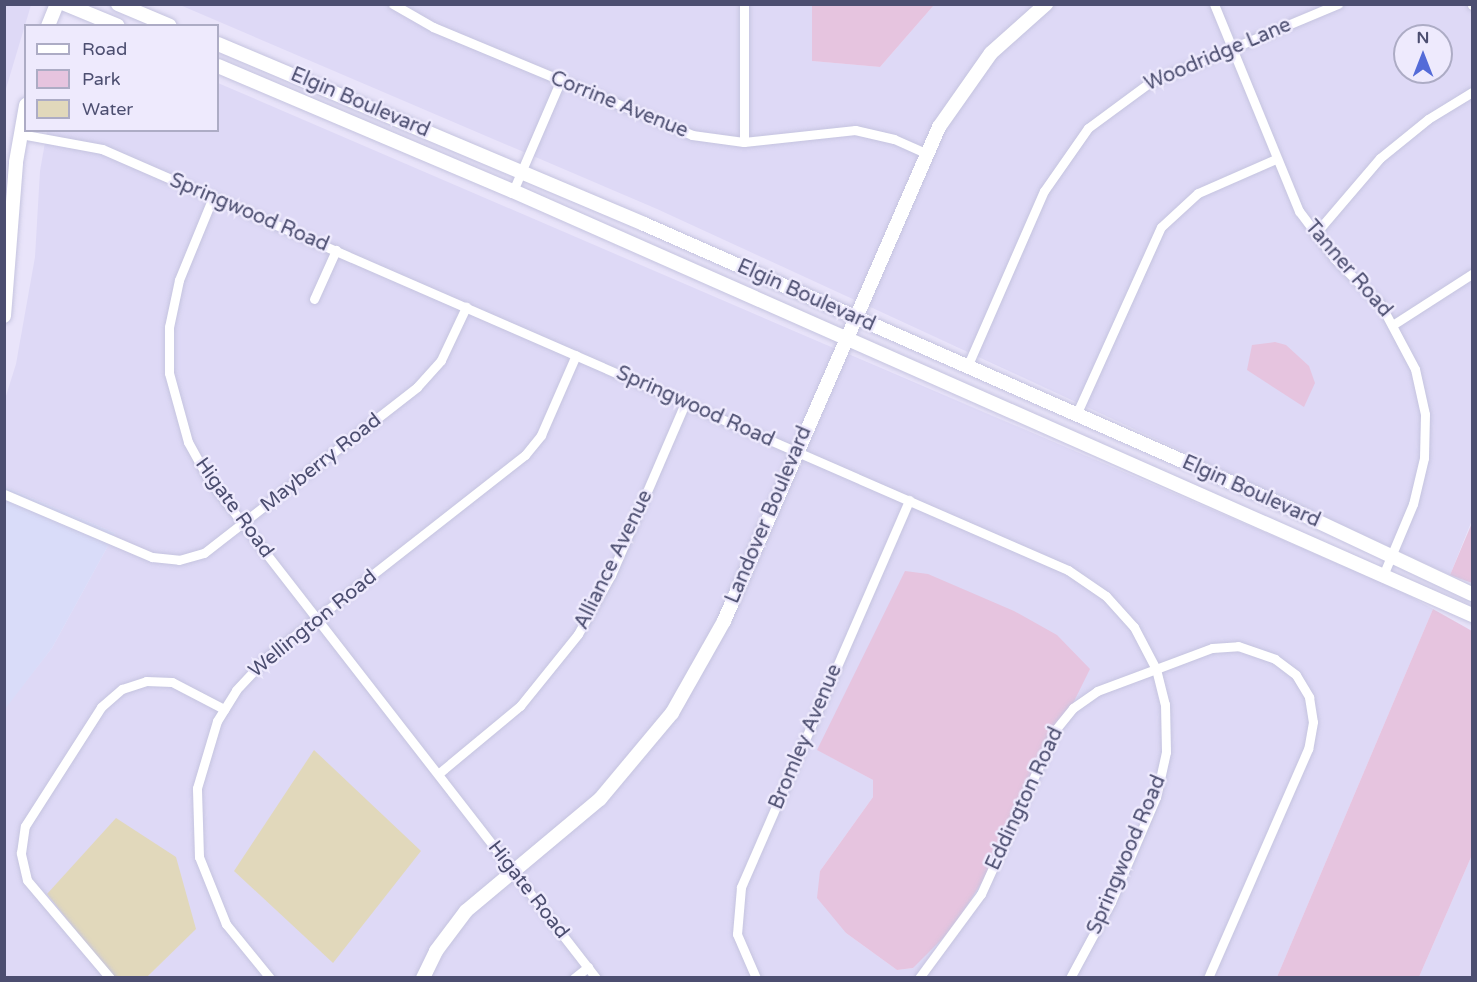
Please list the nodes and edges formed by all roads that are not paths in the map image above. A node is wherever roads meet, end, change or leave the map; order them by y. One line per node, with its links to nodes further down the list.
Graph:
1 (57, 4): 9 (main road)
2 (65, 4): 10 (main road)
3 (118, 4): 11 (main road)
4 (393, 4): 15 (street, Corrine Avenue)
5 (744, 4): 19 (street)
6 (1046, 4): 20 (main road, Landover Boulevard)
7 (1214, 4): 13 (street, Tanner Road)
8 (1338, 4): 13 (street, Woodridge Lane)
9 (49, 24)
10 (113, 24)
11 (165, 24)
12 (219, 44): 22 (main road, Elgin Boulevard)
13 (1232, 48): 21 (street, Tanner Road); 35 (street, Woodridge Lane)
14 (219, 66): 23 (main road, Elgin Boulevard)
15 (560, 82): 19 (street, Corrine Avenue); 22 (street)
16 (1473, 92): 25 (street)
17 (24, 115): 18 (main road)
18 (20, 134): 24 (street, Springwood Road); 30 (main road)
19 (744, 142): 20 (street, Corrine Avenue)
20 (927, 154): 31 (main road, Landover Boulevard)
21 (1276, 159): 25 (street, Tanner Road); 37 (street)
22 (521, 171): 23 (street); 31 (main road, Elgin Boulevard)
23 (513, 191): 33 (main road, Elgin Boulevard)
24 (213, 197): 26 (street, Springwood Road); 41 (street, Higate Road)
25 (1315, 234): 32 (street, Tanner Road)
26 (336, 250): 28 (street); 29 (street, Springwood Road)
27 (1473, 274): 32 (street)
28 (314, 299)
29 (466, 307): 34 (street, Springwood Road); 41 (street, Mayberry Road)
30 (4, 316)
31 (855, 318): 33 (main road, Landover Boulevard); 35 (main road, Elgin Boulevard)
32 (1394, 324): 42 (street, Tanner Road)
33 (846, 339): 38 (main road, Landover Boulevard); 43 (main road, Elgin Boulevard)
34 (576, 355): 36 (street, Springwood Road); 46 (street, Wellington Road)
35 (967, 367): 37 (main road, Elgin Boulevard)
36 (685, 402): 38 (street, Springwood Road); 49 (street, Alliance Avenue)
37 (1077, 415): 42 (main road, Elgin Boulevard)
38 (797, 451): 40 (street, Springwood Road); 50 (main road, Landover Boulevard)
39 (4, 494): 41 (street, Mayberry Road)
40 (909, 500): 47 (street, Springwood Road); 57 (street, Bromley Avenue)
41 (243, 524): 46 (street, Higate Road)
42 (1391, 556): 43 (street, Tanner Road); 44 (main road, Elgin Boulevard)
43 (1384, 573): 45 (main road, Elgin Boulevard)
44 (1473, 594)
45 (1473, 615)
46 (316, 618): 48 (street, Wellington Road); 49 (street, Higate Road)
47 (1156, 669): 58 (street, Eddington Road); 59 (street, Springwood Road); 60 (street, Eddington Road)
48 (224, 709): 52 (street); 53 (street, Wellington Road)
49 (438, 774): 50 (street, Higate Road)
50 (513, 870): 51 (street, Higate Road); 54 (main road, Landover Boulevard)
51 (588, 967): 55 (street); 56 (street, Higate Road)
52 (110, 978)
53 (270, 978)
54 (423, 978)
55 (574, 978)
56 (596, 978)
57 (756, 978)
58 (920, 978)
59 (1070, 978)
60 (1208, 978)

